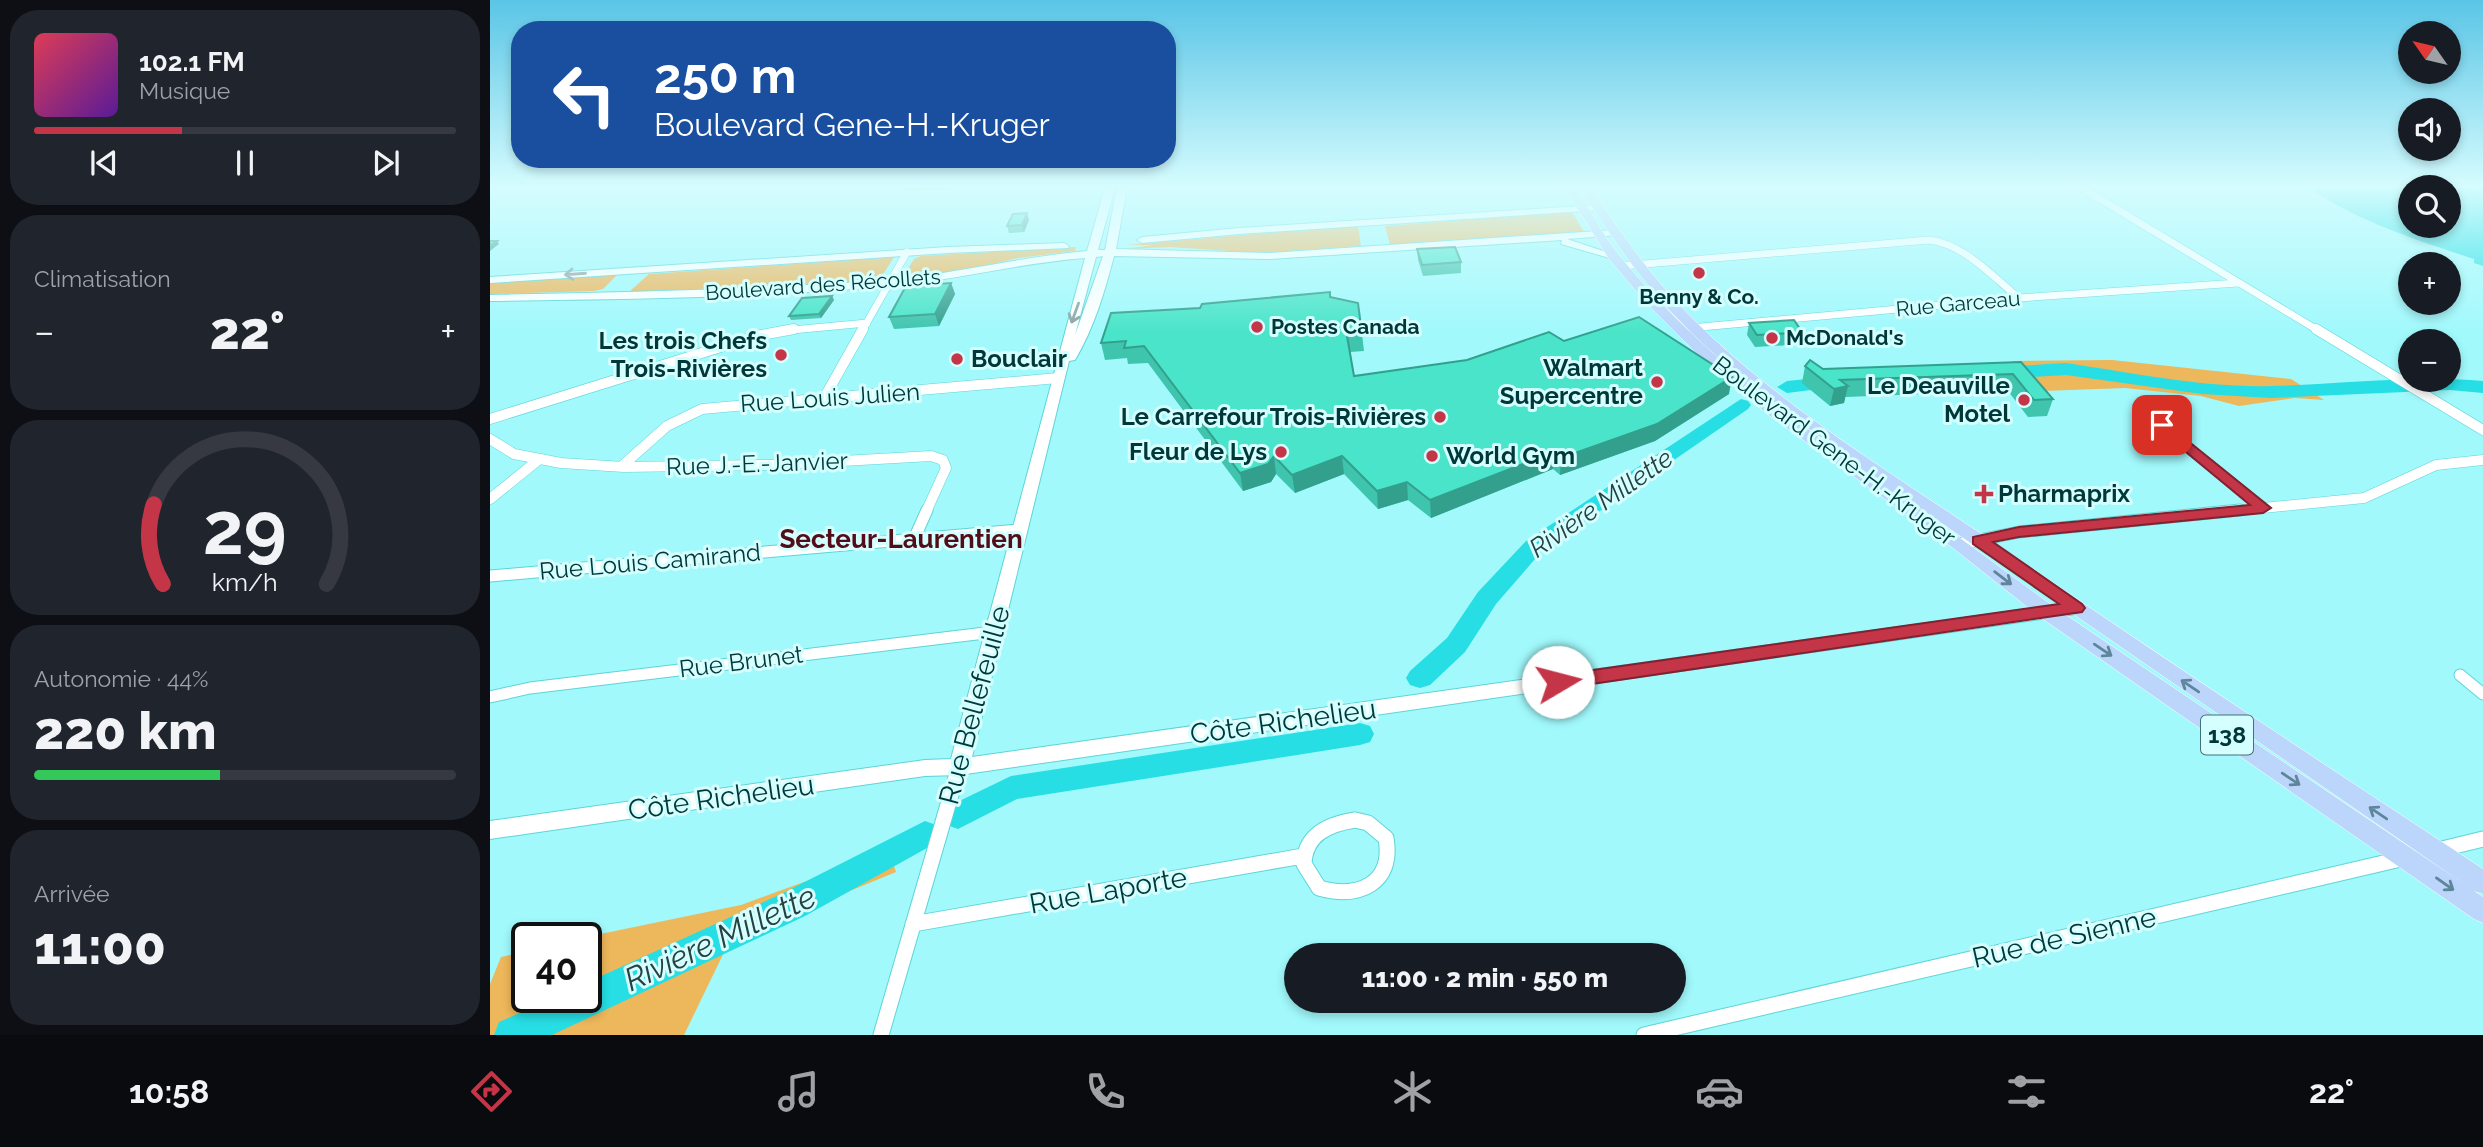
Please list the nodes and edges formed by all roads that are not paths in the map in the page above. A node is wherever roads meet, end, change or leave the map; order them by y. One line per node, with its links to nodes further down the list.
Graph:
1 (1097, 236): 11 (main road, Rue Bellefeuille)
2 (1112, 236): 10 (main road, Rue Bellefeuille)
3 (1223, 236): 10 (main road, Boulevard des Récollets)
4 (1372, 236): 12 (main road)
5 (1570, 236): 9 (main road, Boulevard des Récollets)
6 (1600, 236): 14 (main road, Boulevard Gene-H.-Kruger / 138)
7 (1617, 236): 15 (main road, Boulevard Gene-H.-Kruger / 138)
8 (2161, 236): 20 (street)
9 (1549, 238): 12 (main road, Boulevard des Récollets); 14 (main road)
10 (1110, 247): 11 (main road, Boulevard des Récollets); 12 (main road, Boulevard des Récollets); 28 (main road, Rue Bellefeuille)
11 (1094, 248): 13 (main road, Boulevard des Récollets); 19 (main road, Boulevard des Récollets); 28 (main road, Rue Bellefeuille, one-way to 28)
12 (1372, 250)
13 (907, 252): 16 (main road, Boulevard des Récollets); 19 (street)
14 (1617, 261): 15 (street); 27 (main road, Boulevard Gene-H.-Kruger / 138)
15 (1638, 264): 24 (street); 26 (main road, Boulevard Gene-H.-Kruger / 138)
16 (643, 270): 17 (main road, Boulevard des Récollets); 21 (main road)
17 (628, 271): 18 (main road, Boulevard des Récollets, one-way to 18); 22 (main road)
18 (490, 280)
19 (888, 283): 21 (main road, Boulevard des Récollets); 25 (street)
20 (2238, 283): 24 (street, Rue Garceau); 31 (street)
21 (616, 295): 22 (main road, Boulevard des Récollets)
22 (600, 296): 23 (main road, Boulevard des Récollets)
23 (490, 298)
24 (2019, 298): 26 (street, Rue Garceau)
25 (867, 323): 29 (street); 30 (street)
26 (1695, 327): 27 (street, Rue Garceau); 41 (main road, Boulevard Gene-H.-Kruger / 138)
27 (1678, 329): 42 (main road, Boulevard Gene-H.-Kruger / 138)
28 (1059, 375): 29 (street, Rue Louis Julien); 39 (main road, Rue Bellefeuille)
29 (824, 400): 36 (street, Rue Louis Julien)
30 (490, 419)
31 (2483, 430)
32 (2175, 434): 38 (street)
33 (490, 439): 35 (street, Rue J.-E.-Janvier)
34 (2483, 460): 38 (street)
35 (537, 461): 36 (street, Rue J.-E.-Janvier); 37 (street)
36 (622, 466): 40 (street, Rue J.-E.-Janvier)
37 (490, 499)
38 (2263, 508): 41 (street)
39 (1019, 530): 40 (street, Rue Louis Camirand); 46 (main road, Rue Bellefeuille)
40 (914, 539): 43 (street, Rue Louis Camirand)
41 (1979, 540): 42 (street); 44 (main road, Boulevard Gene-H.-Kruger / 138)
42 (1959, 544): 45 (main road, Boulevard Gene-H.-Kruger / 138, one-way to 45)
43 (490, 576)
44 (2076, 608): 45 (main road, Côte Richelieu); 53 (main road, Boulevard Gene-H.-Kruger / 138, one-way to 44)
45 (2047, 612): 50 (main road, Côte Richelieu); 55 (main road, Boulevard Gene-H.-Kruger / 138, one-way to 55)
46 (993, 632): 49 (street, Rue Brunet); 50 (main road, Rue Bellefeuille)
47 (2460, 675): 48 (street)
48 (2483, 694)
49 (490, 697)
50 (959, 767): 51 (main road, Côte Richelieu); 58 (street, Rue Bellefeuille)
51 (490, 830)
52 (2483, 839): 53 (street, Rue de Sienne)
53 (2435, 851): 55 (street, Rue de Sienne); 56 (main road, Boulevard Gene-H.-Kruger / 138)
54 (1303, 856): 54 (street); 58 (street, Rue Laporte)
55 (2407, 858): 57 (main road, Boulevard Gene-H.-Kruger / 138, one-way to 57); 59 (street, Rue de Sienne)
56 (2483, 883)
57 (2483, 911)
58 (913, 924): 60 (street, Rue Bellefeuille)
59 (1666, 1033): 61 (street, Rue de Sienne)
60 (881, 1035)
61 (1644, 1035)

